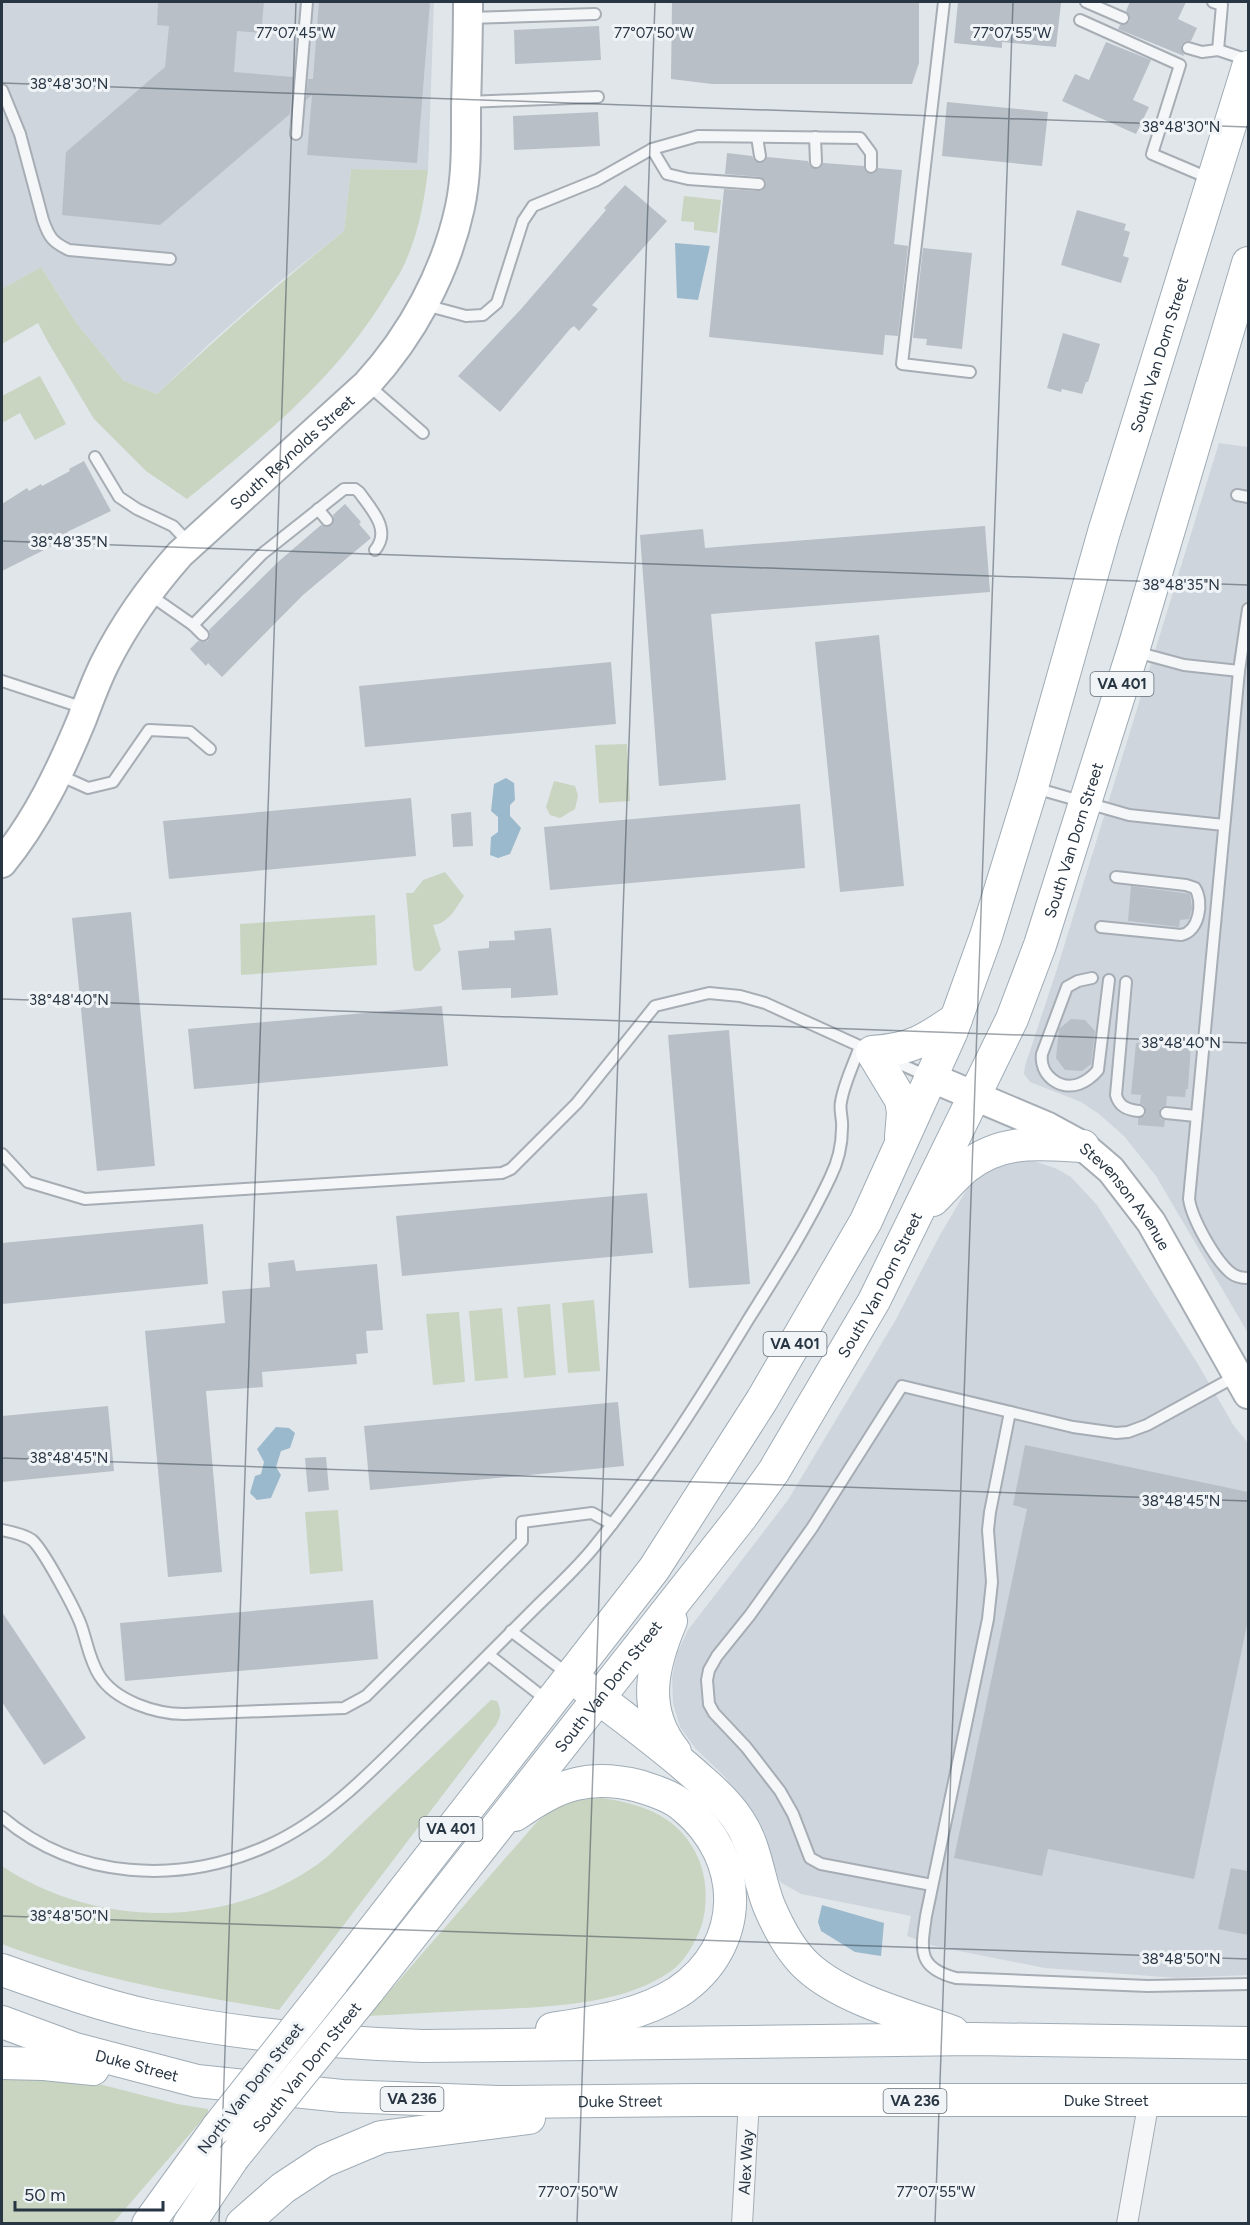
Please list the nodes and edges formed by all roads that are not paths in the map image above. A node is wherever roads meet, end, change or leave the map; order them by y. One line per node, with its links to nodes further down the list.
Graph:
1 (307, 2): 16 (lane)
2 (944, 2): 28 (lane)
3 (1086, 2): 7 (lane)
4 (1213, 2): 10 (lane)
5 (468, 10): 6 (lane); 15 (street, South Reynolds Street)
6 (595, 14)
7 (1123, 18)
8 (1080, 20): 23 (lane)
9 (1188, 48): 10 (lane)
10 (1218, 50): 11 (lane)
11 (1248, 60)
12 (1248, 67): 23 (main road, South Van Dorn Street / VA 401)
13 (2, 90): 25 (lane)
14 (598, 96): 15 (lane)
15 (466, 102): 27 (street, South Reynolds Street)
16 (296, 134)
17 (757, 137): 18 (lane); 19 (lane); 20 (lane)
18 (815, 137): 21 (lane); 22 (lane)
19 (652, 148): 24 (lane); 27 (lane)
20 (759, 156)
21 (816, 162)
22 (871, 167)
23 (1214, 181): 46 (main road, South Van Dorn Street / VA 401)
24 (759, 184)
25 (170, 259)
26 (1248, 263): 40 (main road, South Van Dorn Street / VA 401)
27 (423, 304): 29 (street, South Reynolds Street)
28 (969, 372)
29 (367, 384): 30 (lane); 34 (street, South Reynolds Street)
30 (423, 433)
31 (95, 457): 34 (lane)
32 (318, 508): 33 (lane); 35 (lane); 38 (lane)
33 (327, 520)
34 (190, 544): 36 (street, South Reynolds Street)
35 (375, 550)
36 (147, 593): 38 (lane); 43 (street, South Reynolds Street)
37 (1248, 609): 41 (lane)
38 (193, 625): 39 (lane)
39 (204, 635)
40 (1133, 651): 41 (lane); 47 (main road, South Van Dorn Street / VA 401)
41 (1239, 671): 48 (lane)
42 (2, 681): 43 (lane)
43 (86, 709): 45 (street, South Reynolds Street)
44 (210, 749): 45 (lane)
45 (57, 774): 49 (street, South Reynolds Street)
46 (1032, 787): 47 (lane); 55 (main road, South Van Dorn Street / VA 401)
47 (1085, 802): 48 (lane); 58 (main road, South Van Dorn Street / VA 401)
48 (1224, 825): 61 (lane)
49 (2, 863)
50 (1116, 878): 51 (lane)
51 (1101, 927)
52 (1092, 978): 53 (lane)
53 (1109, 980)
54 (1126, 982): 59 (lane)
55 (956, 1019): 56 (main road); 57 (main road, South Van Dorn Street / VA 401)
56 (866, 1049): 57 (lane); 62 (main road); 64 (lane); 69 (lane)
57 (930, 1077): 58 (street, Stevenson Avenue); 62 (main road, South Van Dorn Street / VA 401)
58 (975, 1096): 63 (street, Stevenson Avenue); 65 (main road, South Van Dorn Street / VA 401)
59 (1139, 1111)
60 (1166, 1113): 61 (lane)
61 (1196, 1116): 66 (lane)
62 (901, 1144): 74 (main road, South Van Dorn Street / VA 401)
63 (1083, 1146): 65 (main road); 67 (street, Stevenson Avenue)
64 (2, 1154)
65 (917, 1215): 71 (main road, South Van Dorn Street / VA 401)
66 (1248, 1278)
67 (1244, 1380): 68 (lane)
68 (1010, 1412): 81 (lane); 81 (lane)
69 (612, 1524): 70 (lane); 72 (lane)
70 (2, 1530)
71 (684, 1590): 75 (main road, South Van Dorn Street / VA 401); 78 (main road)
72 (511, 1631): 73 (lane); 74 (lane)
73 (489, 1655): 76 (lane); 79 (lane)
74 (570, 1676): 75 (main road); 76 (main road, South Van Dorn Street / VA 401)
75 (598, 1698): 77 (main road, South Van Dorn Street / VA 401); 78 (main road)
76 (550, 1703): 77 (main road); 83 (main road, South Van Dorn Street / VA 401)
77 (577, 1724): 80 (main road, South Van Dorn Street / VA 401)
78 (688, 1768): 86 (main road)
79 (2, 1816)
80 (499, 1826): 88 (main road); 95 (main road, South Van Dorn Street / VA 401, bridge)
81 (932, 1886): 84 (lane)
82 (2, 1970): 88 (main road)
83 (332, 1983): 96 (main road, North Van Dorn Street / VA 401, bridge)
84 (1248, 1984)
85 (2, 2022): 90 (main road, Duke Street / VA 236)
86 (973, 2039): 87 (main road); 88 (main road)
87 (1248, 2043)
88 (423, 2046)
89 (2, 2063): 90 (main road)
90 (197, 2081): 94 (main road, Duke Street / VA 236)
91 (749, 2100): 92 (main road, Duke Street / VA 236); 94 (main road, Duke Street / VA 236); 101 (street, Alex Way)
92 (1149, 2100): 93 (main road, Duke Street / VA 236); 102 (street)
93 (1248, 2100)
94 (629, 2102): 100 (main road)
95 (233, 2158): 99 (main road, North Van Dorn Street / VA 401)
96 (190, 2166): 97 (main road); 98 (main road, North Van Dorn Street / VA 401)
97 (137, 2223)
98 (148, 2223)
99 (189, 2223)
100 (242, 2223)
101 (742, 2223)
102 (1127, 2223)

